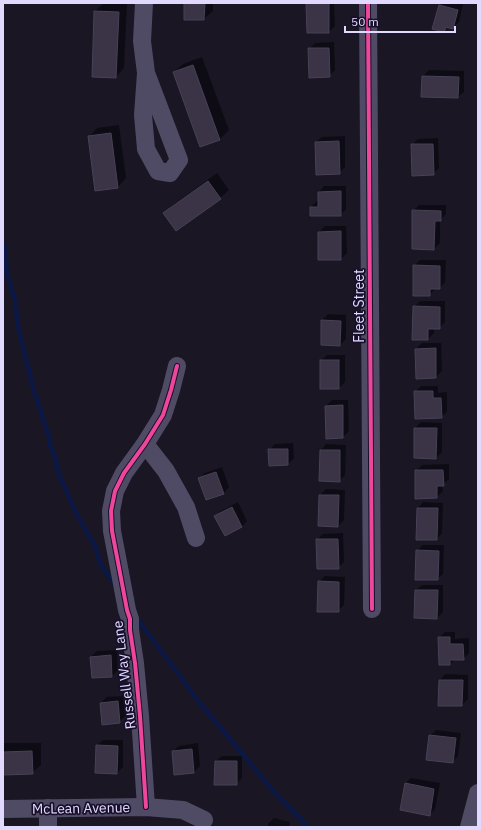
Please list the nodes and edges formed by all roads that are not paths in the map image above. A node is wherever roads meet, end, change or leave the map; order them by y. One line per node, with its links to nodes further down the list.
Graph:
1 (144, 3): 3 (street)
2 (368, 3): 7 (street, Fleet Street)
3 (146, 73)
4 (177, 366): 5 (street, Russell Way Lane)
5 (146, 444): 6 (street); 9 (street, Russell Way Lane)
6 (196, 538)
7 (372, 610)
8 (478, 793): 14 (street)
9 (146, 807): 10 (street, McLean Avenue); 12 (street, McLean Avenue)
10 (48, 808): 11 (street, McLean Avenue); 13 (street)
11 (3, 809)
12 (204, 820)
13 (48, 827)
14 (469, 827)

